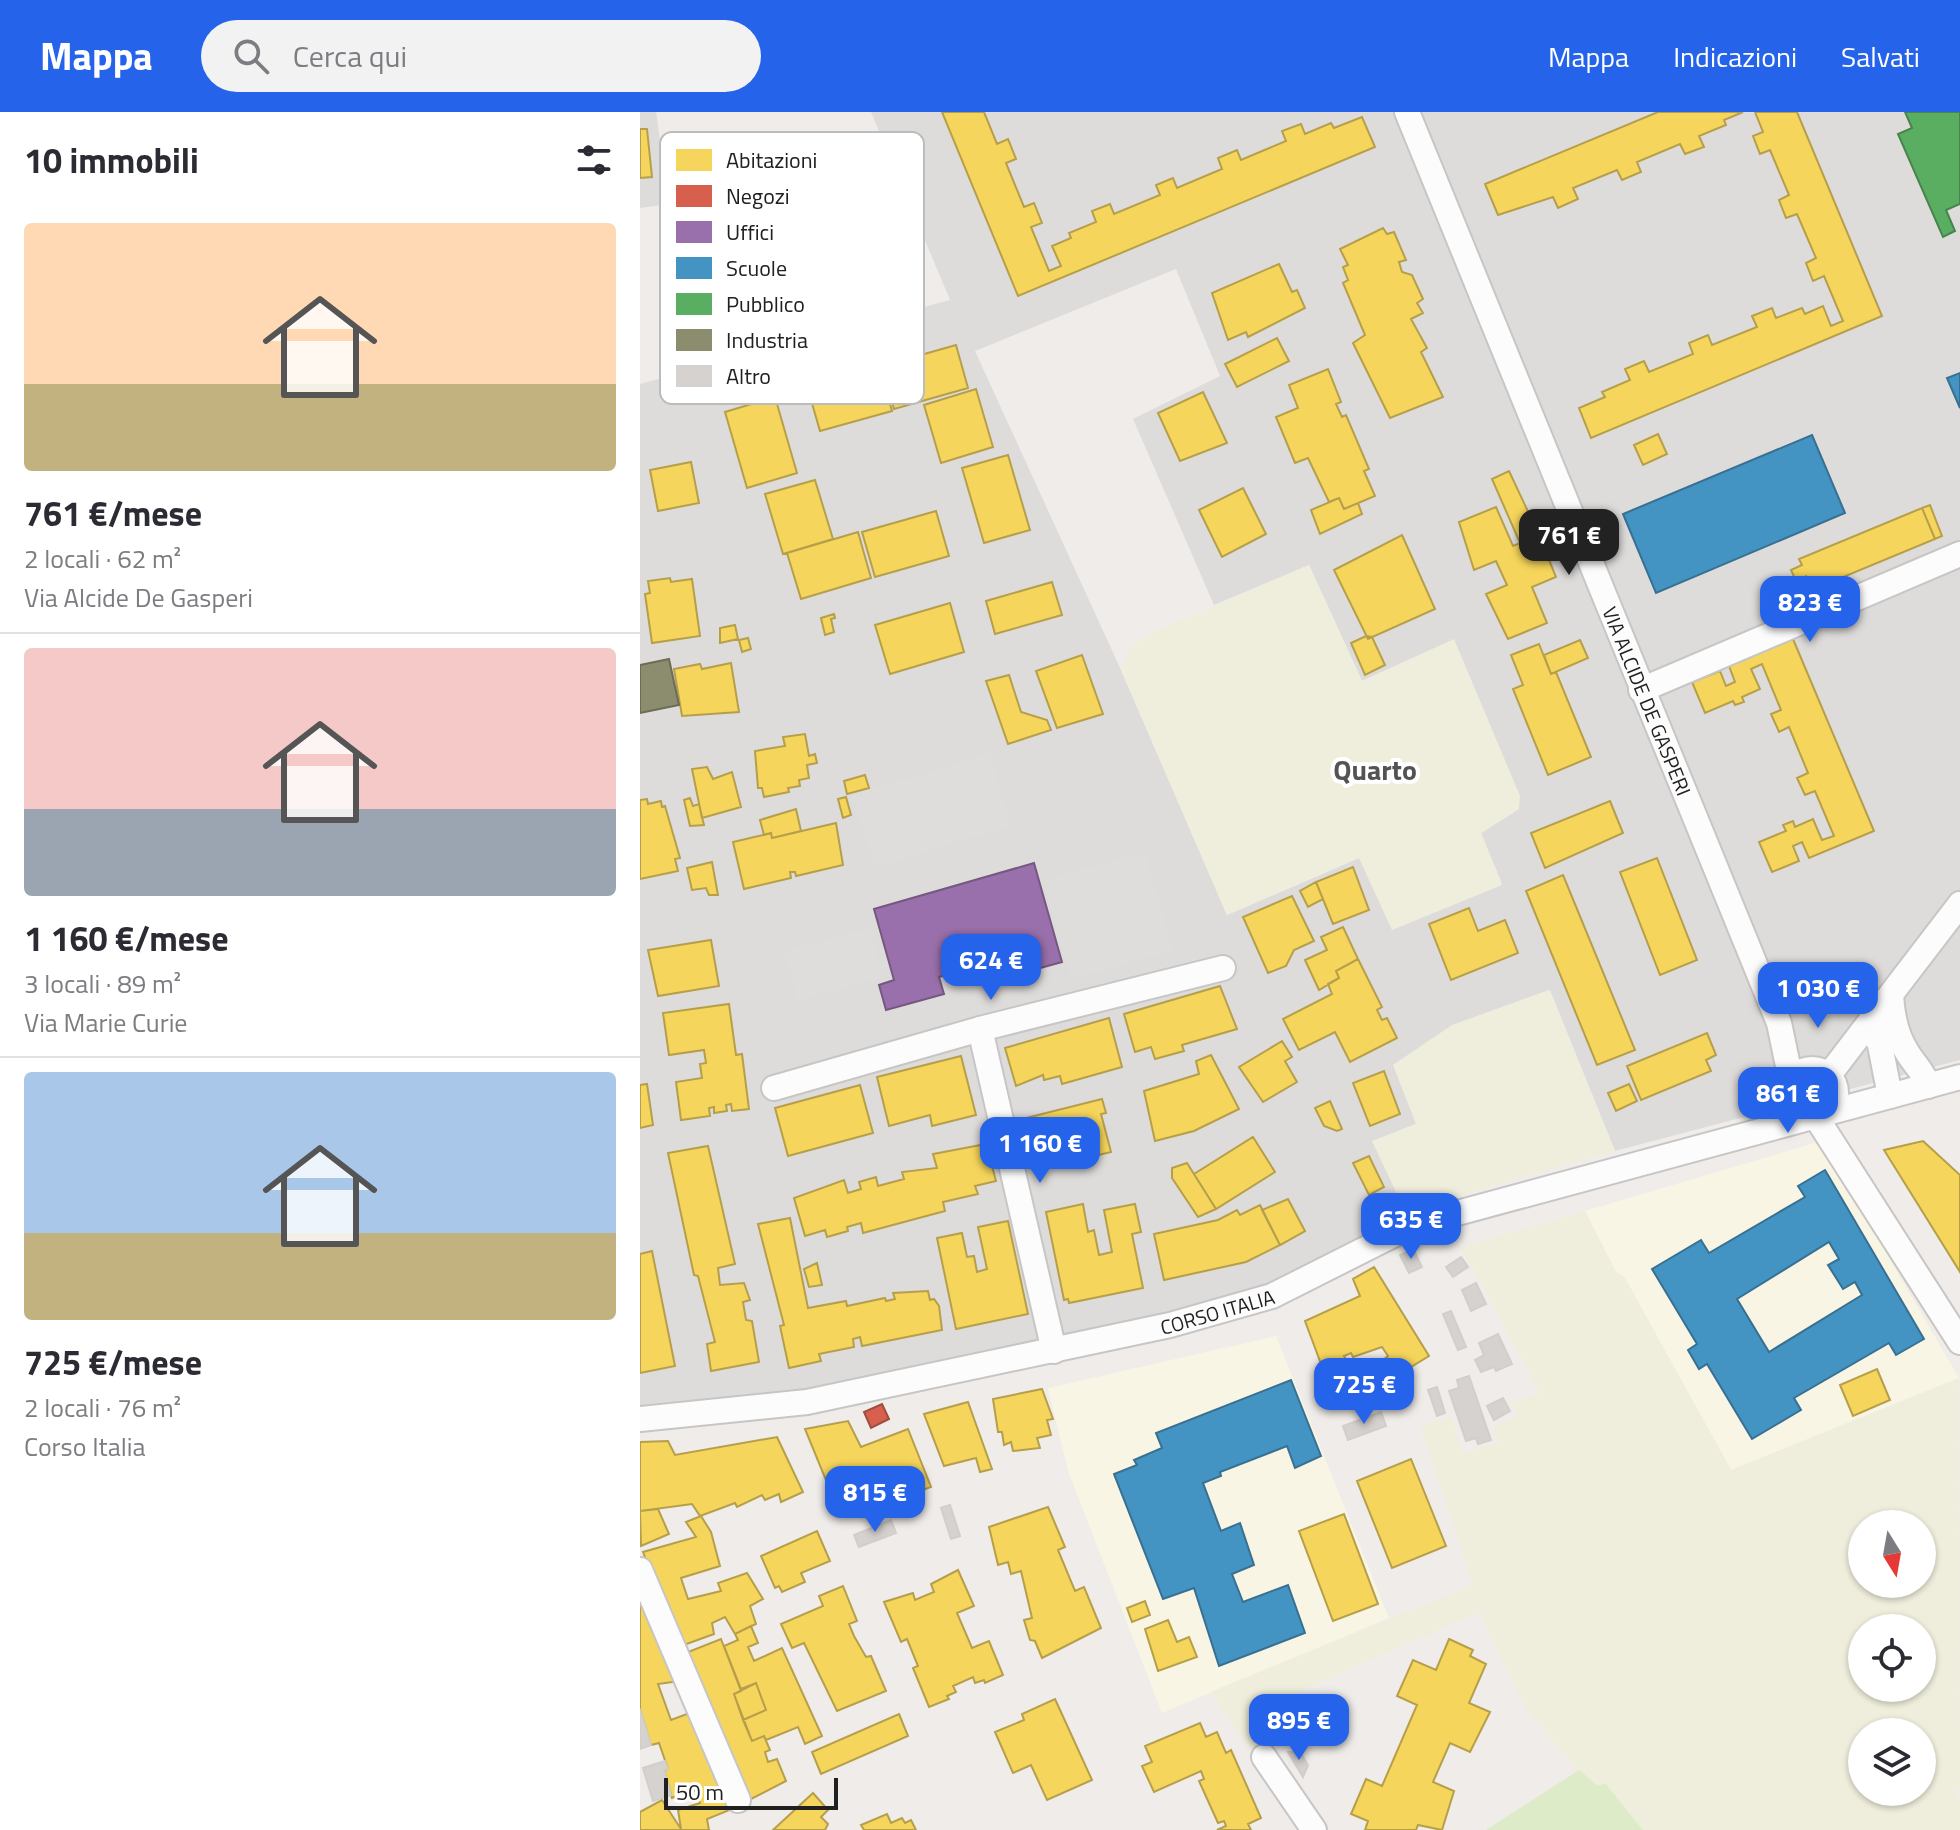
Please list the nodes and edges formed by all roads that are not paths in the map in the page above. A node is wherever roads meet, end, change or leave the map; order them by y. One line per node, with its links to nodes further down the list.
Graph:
1 (1407, 112): 3 (street, VIA ALCIDE DE GASPERI)
2 (1960, 554): 3 (street)
3 (1641, 690): 8 (street, VIA ALCIDE DE GASPERI)
4 (1960, 904): 6 (street)
5 (1223, 968): 9 (street)
6 (1891, 995): 7 (street); 12 (street)
7 (1870, 1022): 10 (street); 15 (street)
8 (1779, 1023): 10 (street, VIA ALCIDE DE GASPERI); 14 (street, VIA ALCIDE DE GASPERI)
9 (980, 1029): 13 (street); 19 (street)
10 (1824, 1072): 14 (street); 16 (street)
11 (1960, 1077): 12 (street, CORSO ITALIA)
12 (1928, 1086): 15 (street, CORSO ITALIA)
13 (774, 1088)
14 (1790, 1091): 16 (street); 17 (street)
15 (1890, 1096): 16 (street, CORSO ITALIA)
16 (1816, 1117): 17 (street, CORSO ITALIA); 18 (street)
17 (1773, 1128): 19 (street, CORSO ITALIA)
18 (1960, 1342)
19 (1054, 1351): 20 (street, CORSO ITALIA)
20 (640, 1419)
21 (640, 1570): 23 (street)
22 (1264, 1757): 24 (street)
23 (738, 1800)
24 (1314, 1830)

